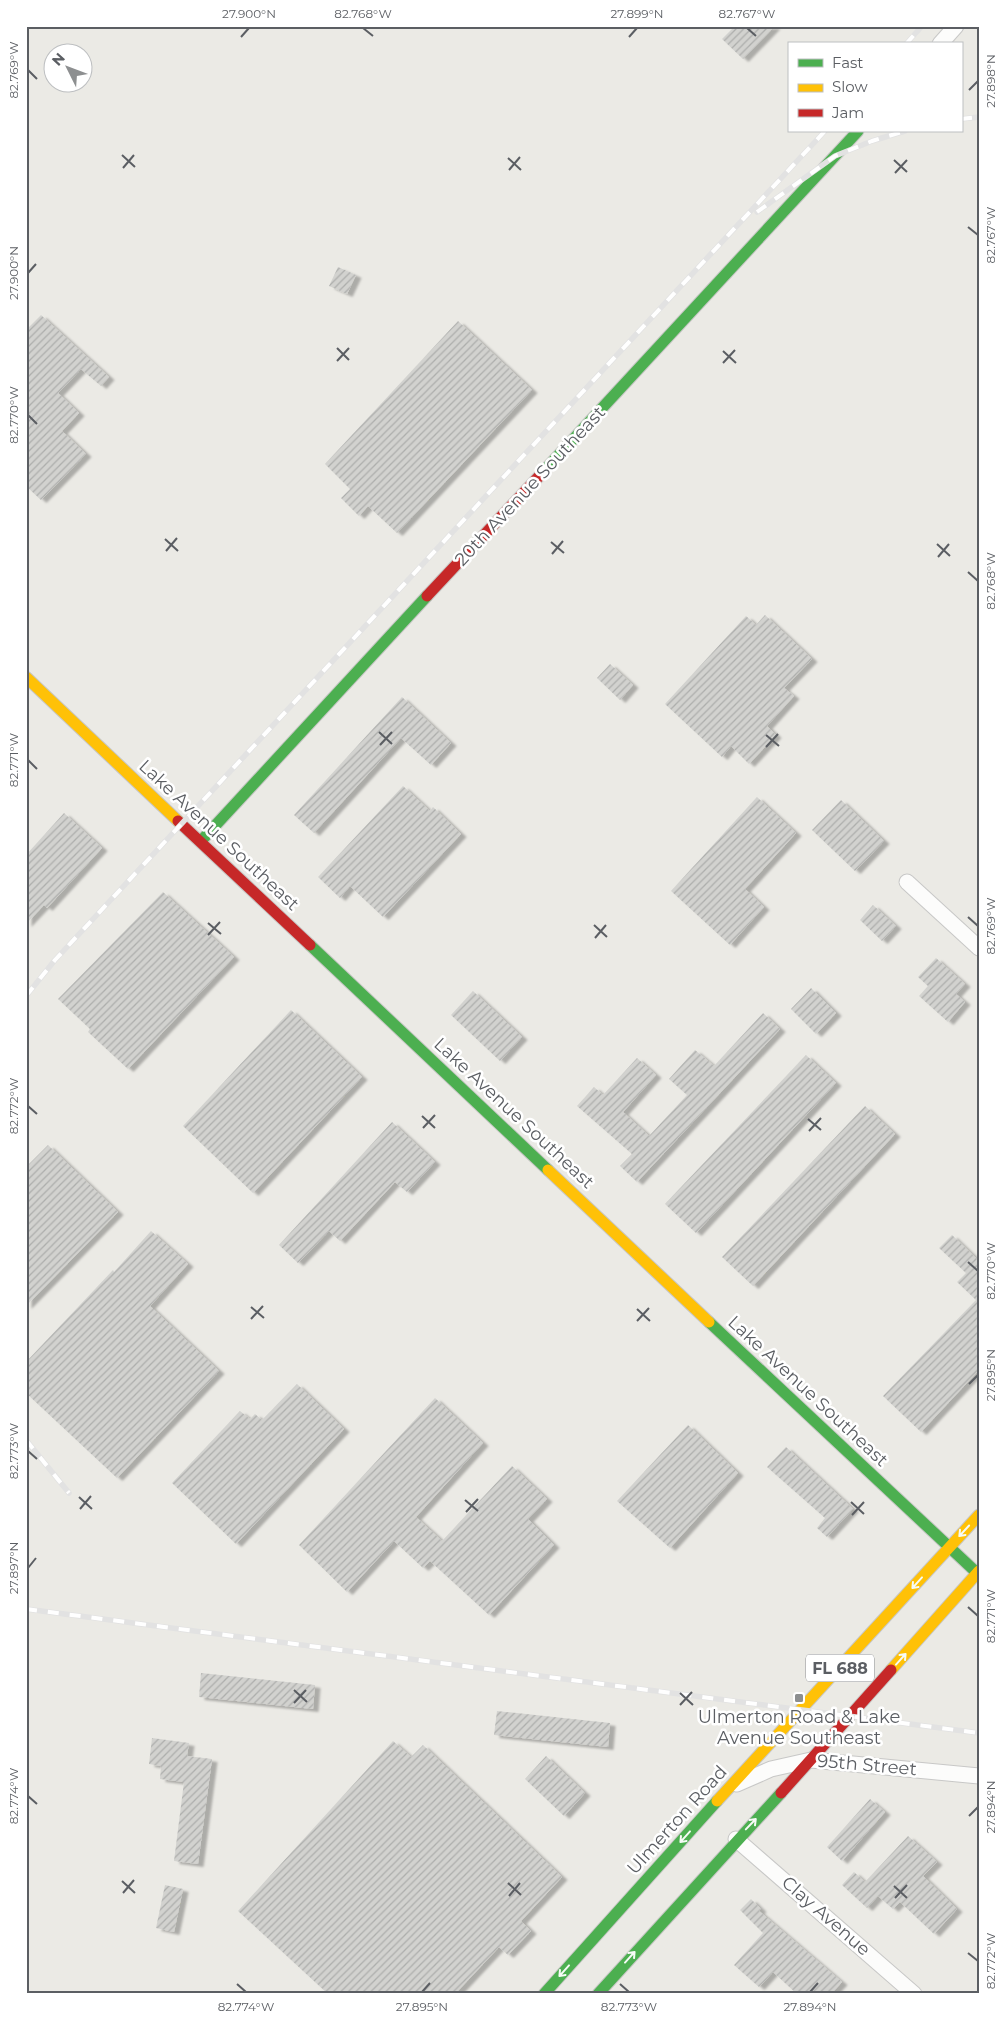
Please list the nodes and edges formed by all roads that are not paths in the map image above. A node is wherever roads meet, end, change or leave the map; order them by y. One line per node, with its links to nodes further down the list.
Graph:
1 (956, 26): 2 (street)
2 (942, 42)
3 (857, 132): 5 (street, 20th Avenue Southeast)
4 (26, 677): 5 (street, Lake Avenue Southeast)
5 (201, 840): 9 (street, Lake Avenue Southeast)
6 (907, 882): 7 (street)
7 (979, 948)
8 (979, 1515): 9 (street, Ulmerton Road / FL 688, one-way to 9)
9 (949, 1547): 10 (street, Lake Avenue Southeast); 13 (street, Ulmerton Road / FL 688, one-way to 13)
10 (978, 1572): 11 (street, FL 688, one-way to 10)
11 (811, 1760): 12 (street, 95th Street); 13 (street, 95th Street); 14 (street, FL 688, one-way to 11)
12 (979, 1776)
13 (729, 1788): 15 (street, Ulmerton Road / FL 688, one-way to 15)
14 (736, 1839): 16 (street, FL 688, one-way to 14); 17 (street, Clay Avenue)
15 (544, 1994)
16 (598, 1994)
17 (914, 1994)

